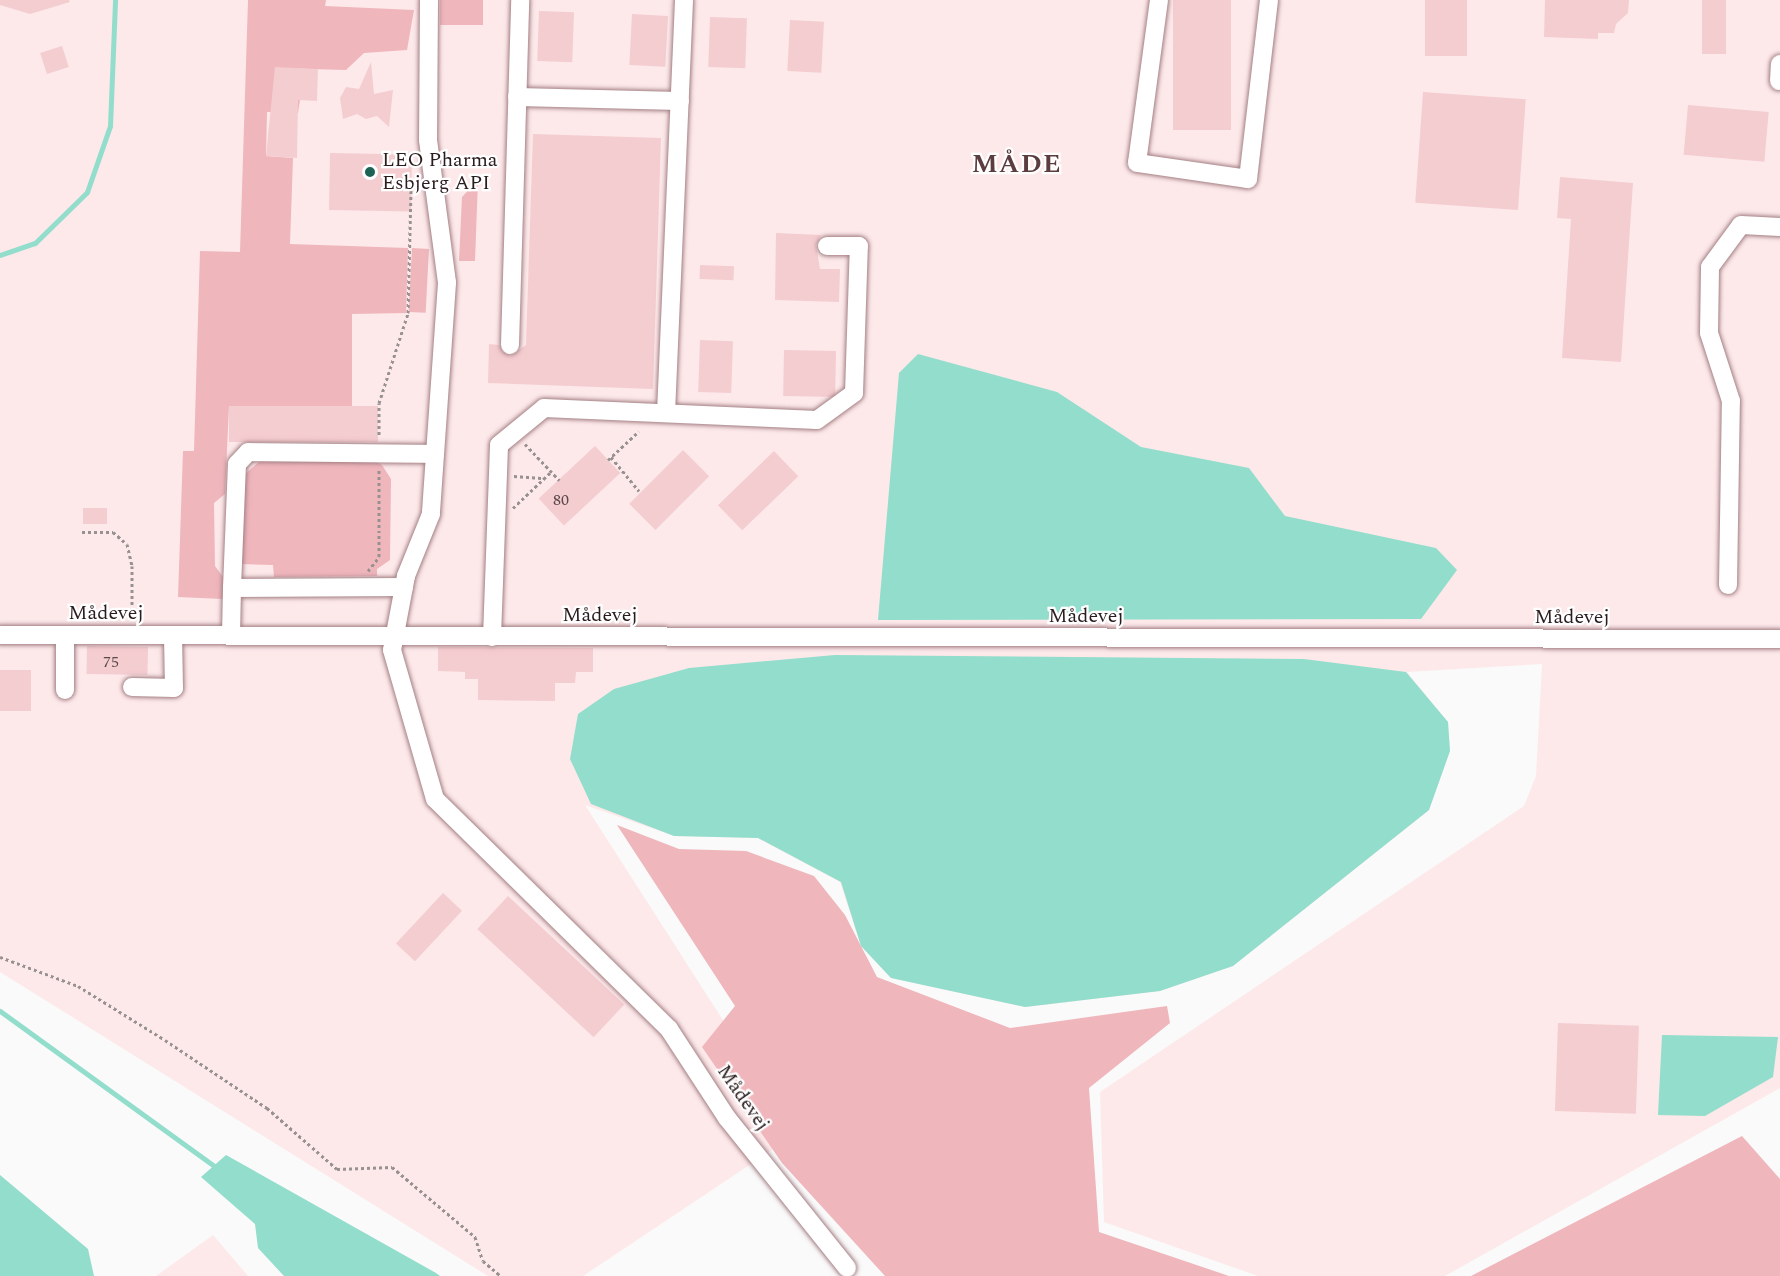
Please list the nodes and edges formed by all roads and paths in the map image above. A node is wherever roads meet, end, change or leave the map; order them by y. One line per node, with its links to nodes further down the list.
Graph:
1 (429, 0): 15 (street)
2 (520, 0): 6 (street)
3 (684, 0): 7 (street)
4 (1159, 0): 5 (street)
5 (1269, 0)
6 (517, 97): 7 (street); 11 (street)
7 (680, 101): 12 (street)
8 (411, 189): 14 (path)
9 (1780, 227): 24 (street)
10 (827, 246): 12 (street)
11 (510, 345)
12 (662, 413): 13 (street); 20 (path)
13 (514, 433): 16 (path); 17 (street)
14 (379, 453): 15 (street); 23 (path); 26 (street)
15 (435, 454): 25 (street)
16 (552, 472): 18 (path); 19 (path)
17 (499, 474): 18 (path); 21 (street)
18 (545, 478): 21 (path)
19 (559, 480)
20 (639, 491)
21 (498, 522): 33 (street)
22 (82, 532): 29 (path)
23 (368, 576)
24 (1728, 585)
25 (404, 587): 26 (street); 32 (street)
26 (232, 588): 31 (street)
27 (0, 634): 28 (street, Mådevej)
28 (65, 635): 29 (street, Mådevej); 36 (street)
29 (132, 635): 30 (street, Mådevej)
30 (173, 635): 31 (street, Mådevej); 35 (street)
31 (231, 636): 32 (street, Mådevej)
32 (392, 636): 33 (street, Mådevej); 38 (street, Mådevej)
33 (492, 637): 34 (street, Mådevej)
34 (1780, 639)
35 (132, 687)
36 (65, 690)
37 (0, 957): 39 (path)
38 (847, 1268)
39 (501, 1276)

